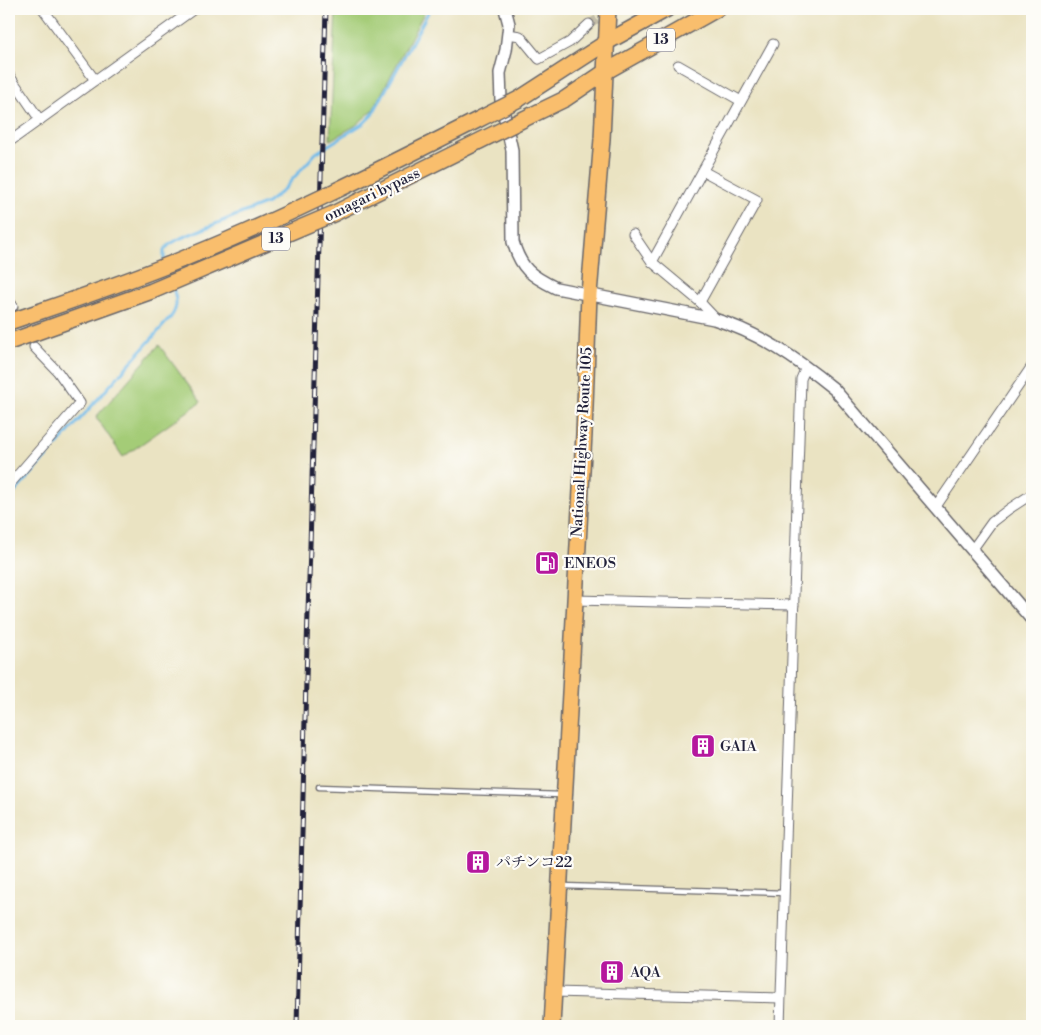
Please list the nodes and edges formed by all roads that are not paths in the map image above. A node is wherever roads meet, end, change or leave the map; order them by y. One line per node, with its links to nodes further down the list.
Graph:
1 (43, 9): 14 (street)
2 (194, 9): 14 (street)
3 (505, 9): 8 (street)
4 (608, 9): 9 (highway, National Highway Route 105)
5 (667, 9): 9 (highway, omagari bypass / 13)
6 (717, 9): 12 (highway, omagari bypass / 13)
7 (589, 24): 8 (street)
8 (508, 34): 21 (street)
9 (607, 42): 12 (highway, National Highway Route 105); 24 (highway, omagari bypass / 13, bridge)
10 (773, 44): 15 (street)
11 (678, 65): 15 (street)
12 (605, 72): 21 (highway, National Highway Route 105); 25 (highway, omagari bypass / 13, bridge)
13 (9, 75): 16 (street)
14 (95, 80): 16 (street)
15 (741, 101): 18 (street)
16 (40, 120): 17 (street)
17 (9, 142)
18 (703, 171): 20 (street); 22 (street)
19 (633, 234): 20 (street)
20 (652, 262): 22 (street)
21 (589, 294): 23 (street); 33 (highway, National Highway Route 105)
22 (700, 302): 23 (street)
23 (718, 320): 28 (street)
24 (9, 322)
25 (9, 342)
26 (34, 347): 29 (street)
27 (1032, 366): 31 (street)
28 (806, 367): 31 (street); 34 (street)
29 (9, 486)
30 (1032, 494): 32 (street)
31 (935, 508): 32 (street)
32 (972, 550): 35 (street)
33 (574, 600): 34 (street); 37 (highway, National Highway Route 105)
34 (794, 605): 39 (street)
35 (1032, 620)
36 (319, 787): 37 (lane)
37 (564, 795): 38 (highway, National Highway Route 105)
38 (559, 886): 39 (lane); 40 (highway, National Highway Route 105)
39 (784, 893): 41 (street)
40 (554, 992): 41 (street); 42 (highway, National Highway Route 105)
41 (780, 998): 43 (street)
42 (552, 1026)
43 (780, 1026)

